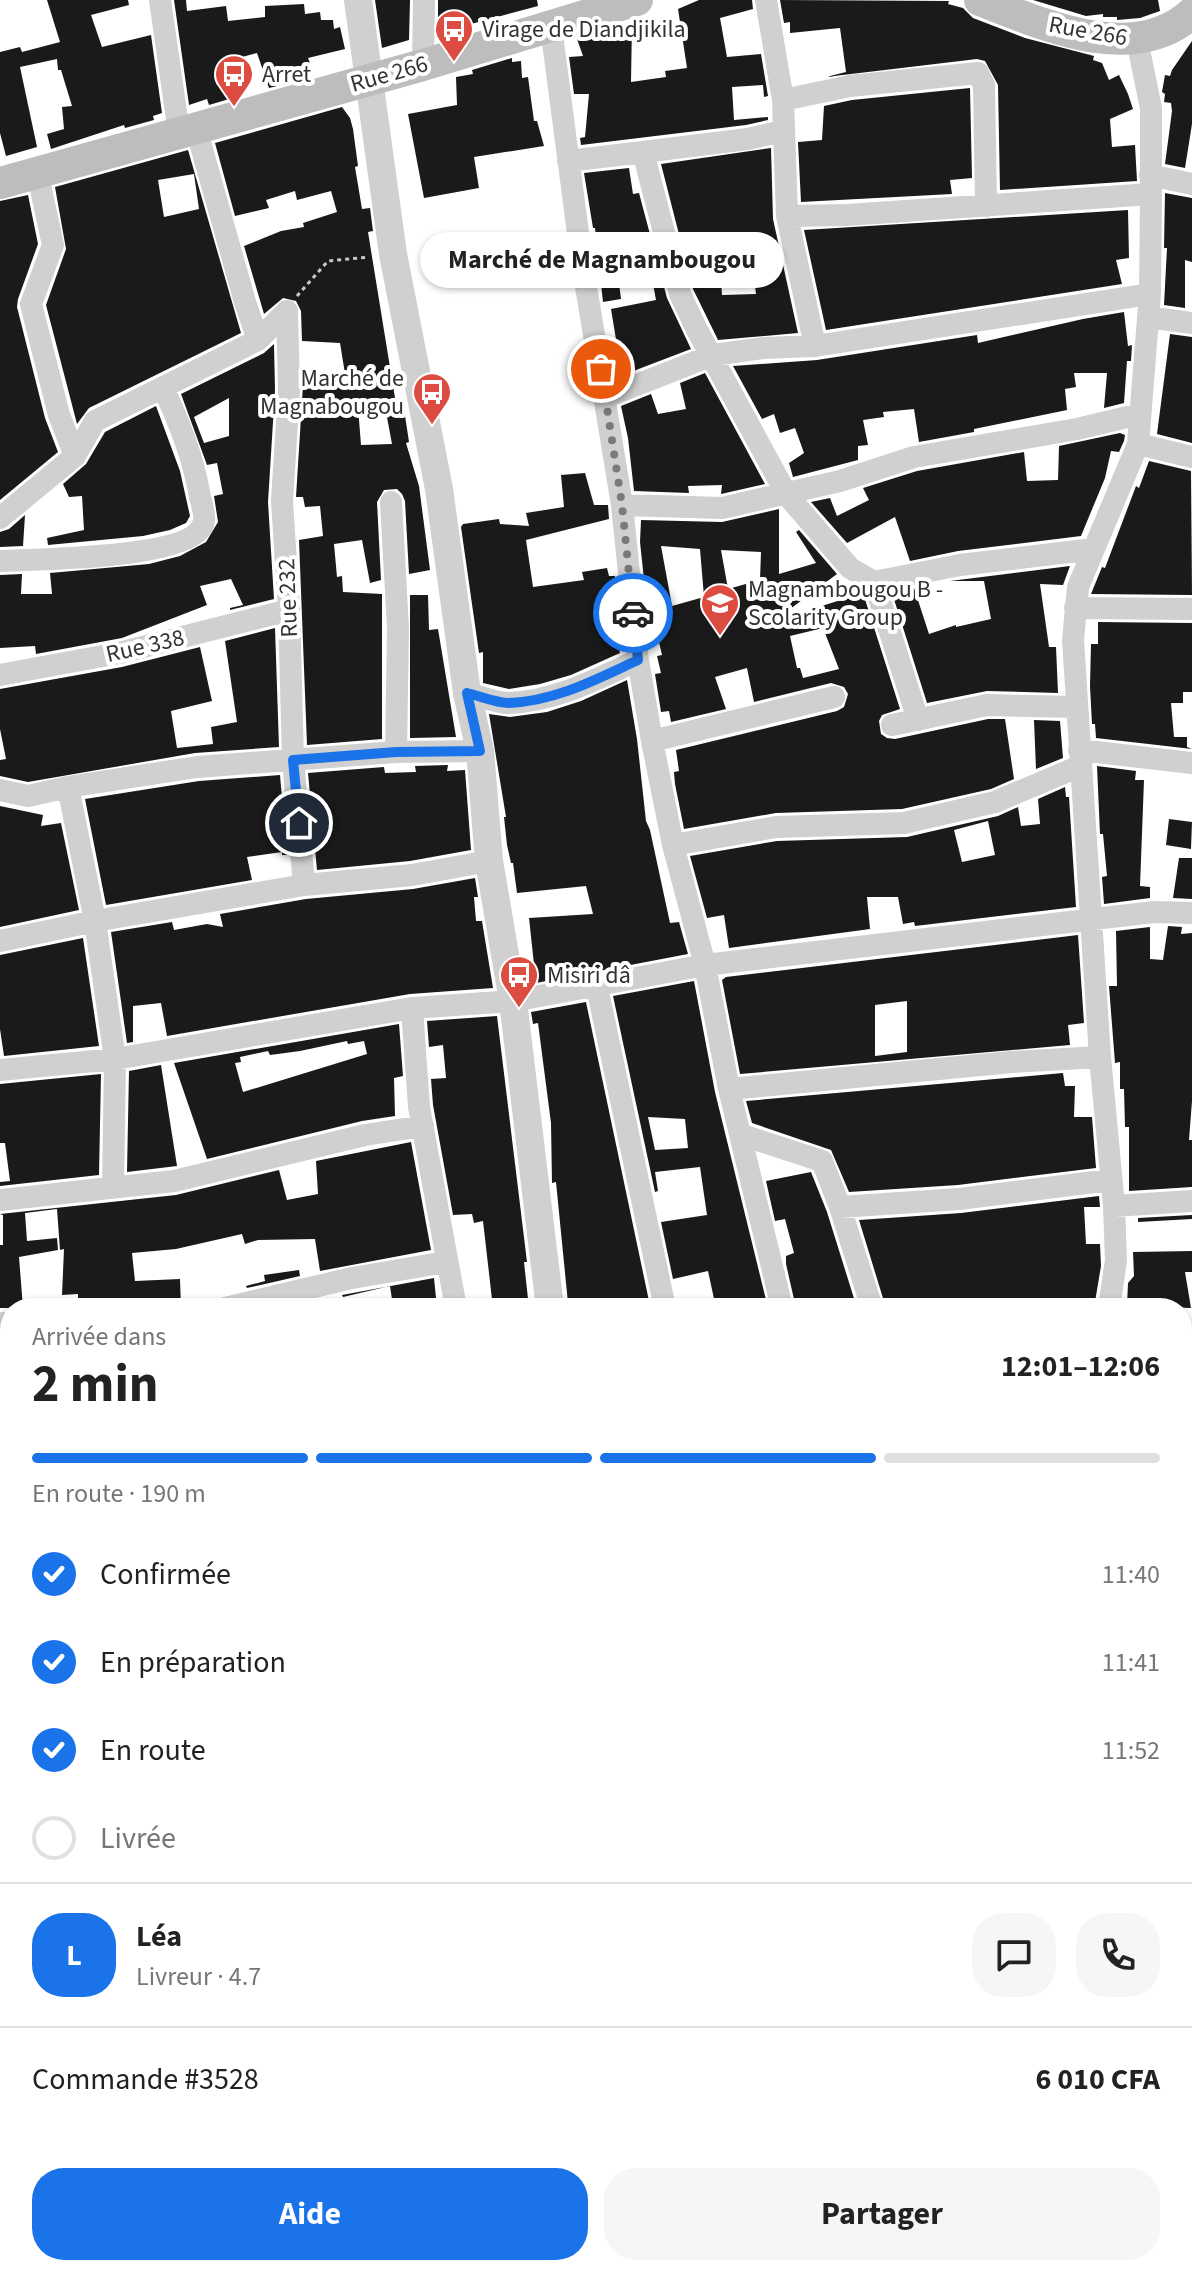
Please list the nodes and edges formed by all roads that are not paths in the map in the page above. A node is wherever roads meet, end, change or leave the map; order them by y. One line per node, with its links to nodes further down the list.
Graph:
1 (160, 0): 13 (street)
2 (358, 0): 11 (street)
3 (424, 0): 10 (street)
4 (637, 0): 8 (main road, Rue 266)
5 (766, 0): 12 (street)
6 (980, 0): 9 (main road, Rue 266)
7 (1192, 13): 9 (main road, Rue 266)
8 (565, 15): 10 (main road, Rue 266); 16 (street)
9 (1137, 40): 20 (street)
10 (423, 65): 11 (main road, Rue 266)
11 (370, 80): 13 (main road, Rue 266); 47 (street)
12 (783, 100): 14 (street); 21 (street)
13 (187, 130): 17 (main road, Rue 266); 26 (street)
14 (782, 131): 15 (street); 22 (street)
15 (643, 152): 16 (street); 28 (street)
16 (568, 161): 30 (street)
17 (37, 171): 18 (main road, Rue 266); 33 (street)
18 (0, 183)
19 (1192, 184): 20 (street)
20 (1150, 185): 21 (street); 23 (street)
21 (986, 206): 22 (street)
22 (787, 216): 27 (street)
23 (1150, 294): 24 (street); 27 (street)
24 (1148, 317): 25 (street); 31 (street)
25 (1192, 323)
26 (258, 340): 29 (street); 44 (street, Rue 232)
27 (815, 346): 28 (street)
28 (713, 355): 30 (street); 35 (street)
29 (163, 387): 33 (street); 40 (street)
30 (606, 397): 37 (street)
31 (1140, 414): 32 (street); 35 (street)
32 (1138, 444): 34 (street); 39 (street)
33 (75, 456): 38 (street)
34 (1192, 457)
35 (787, 495): 37 (street); 41 (street)
36 (391, 502): 54 (street)
37 (622, 505): 45 (street)
38 (0, 518)
39 (1094, 549): 41 (street); 42 (street)
40 (0, 561)
41 (874, 582): 50 (street)
42 (1075, 608): 43 (street); 49 (street)
43 (1192, 609)
44 (289, 610): 46 (street, Rue 338); 56 (street, Rue 232)
45 (638, 660): 47 (street); 52 (street)
46 (0, 675)
47 (467, 693): 53 (street)
48 (834, 697): 52 (street)
49 (1077, 707): 50 (street); 55 (street)
50 (918, 720): 51 (street)
51 (892, 725)
52 (652, 741): 60 (street)
53 (480, 751): 54 (street); 61 (street)
54 (396, 752): 56 (street)
55 (1079, 758): 57 (street); 60 (street); 65 (street)
56 (293, 760): 58 (street); 62 (street, Rue 232)
57 (1192, 763)
58 (68, 787): 59 (street); 64 (street)
59 (0, 790)
60 (673, 845): 67 (street)
61 (489, 861): 62 (street); 69 (street)
62 (304, 885): 64 (street)
63 (1192, 913): 65 (street)
64 (95, 921): 66 (street); 72 (street)
65 (1092, 921): 67 (street); 71 (street)
66 (0, 941)
67 (705, 965): 68 (street); 74 (street)
68 (597, 987): 69 (street); 87 (street)
69 (513, 1001): 70 (street); 86 (street)
70 (412, 1008): 72 (street); 75 (street)
71 (1100, 1057): 74 (street); 77 (street)
72 (115, 1059): 73 (street); 78 (street)
73 (0, 1070)
74 (729, 1089): 76 (street)
75 (423, 1126): 78 (street); 83 (street)
76 (742, 1135): 82 (street); 88 (street)
77 (1110, 1180): 81 (street); 82 (street)
78 (113, 1188): 79 (street)
79 (0, 1200)
80 (1192, 1201): 81 (street)
81 (1114, 1206): 90 (street)
82 (840, 1207): 89 (street)
83 (446, 1262): 84 (street); 85 (street)
84 (267, 1298)
85 (454, 1298)
86 (549, 1298)
87 (663, 1298)
88 (780, 1298)
89 (869, 1298)
90 (1110, 1298)

